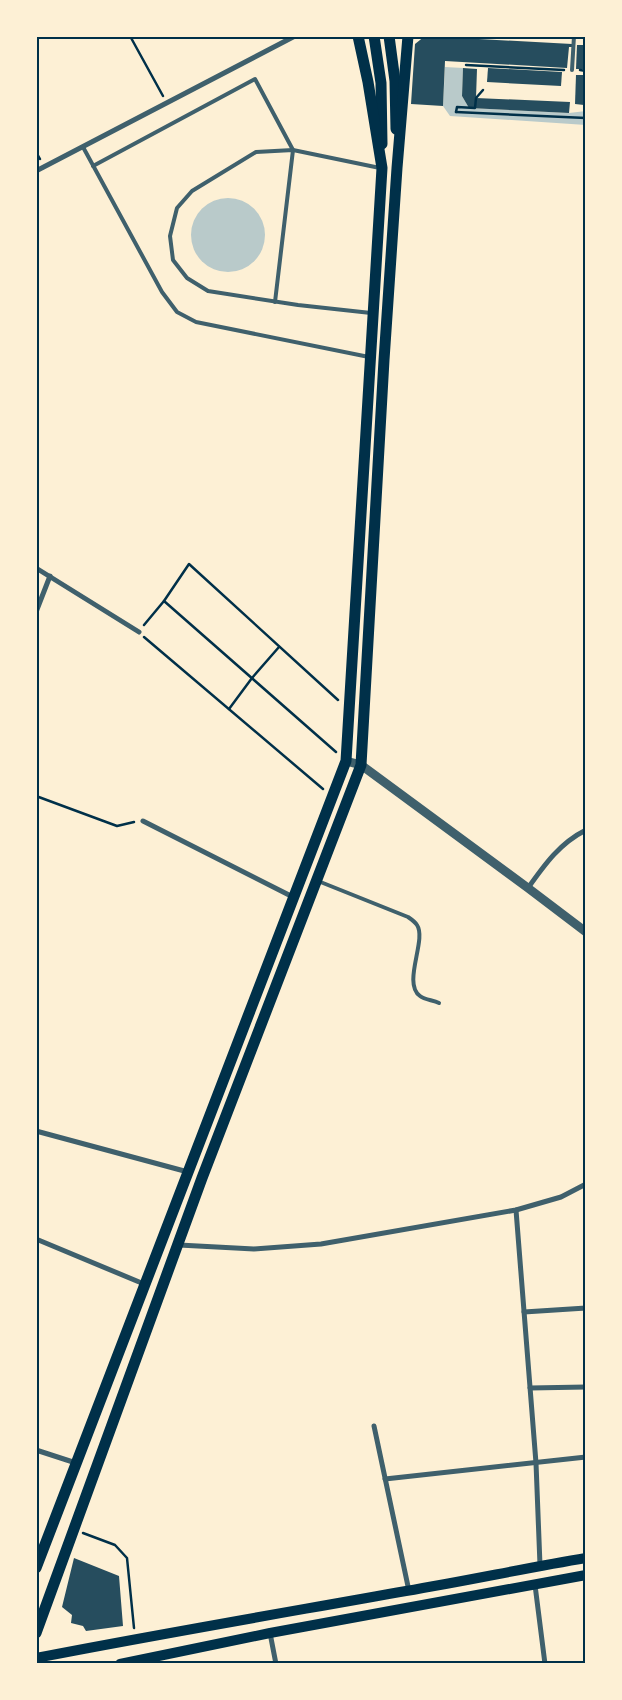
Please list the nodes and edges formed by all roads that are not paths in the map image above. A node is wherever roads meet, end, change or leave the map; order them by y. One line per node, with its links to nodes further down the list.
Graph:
1 (295, 36): 10 (street)
2 (358, 36): 13 (main road)
3 (374, 36): 13 (main road)
4 (389, 36): 14 (main road)
5 (403, 36): 8 (main road)
6 (408, 36): 8 (main road)
7 (574, 36): 9 (lane)
8 (406, 66): 14 (main road)
9 (572, 70)
10 (83, 147): 12 (lane); 15 (street)
11 (293, 150): 12 (lane); 13 (lane); 16 (lane); 16 (lane)
12 (93, 166): 18 (lane)
13 (382, 168): 17 (main road)
14 (397, 168): 24 (main road)
15 (36, 171)
16 (275, 302): 17 (lane)
17 (373, 314): 18 (main road)
18 (371, 358): 23 (main road)
19 (36, 568): 20 (street)
20 (50, 576): 21 (street); 22 (street)
21 (36, 612)
22 (139, 632)
23 (346, 761): 24 (street); 29 (main road)
24 (361, 765): 27 (main road); 28 (street)
25 (143, 821): 29 (street)
26 (586, 830): 28 (street)
27 (316, 881): 31 (lane); 37 (main road)
28 (528, 888): 30 (street)
29 (294, 898): 33 (main road)
30 (586, 932)
31 (439, 1003)
32 (36, 1130): 33 (street)
33 (188, 1172): 38 (main road)
34 (586, 1184): 35 (street)
35 (516, 1210): 37 (street); 40 (street)
36 (36, 1239): 38 (street)
37 (178, 1244): 55 (main road)
38 (145, 1284): 46 (main road)
39 (586, 1308): 40 (street)
40 (524, 1312): 42 (street)
41 (586, 1387): 42 (street)
42 (530, 1388): 47 (street)
43 (374, 1426): 48 (street)
44 (36, 1450): 46 (street)
45 (586, 1457): 47 (street)
46 (77, 1463): 51 (main road)
47 (536, 1463): 48 (street); 50 (street)
48 (385, 1479): 54 (street)
49 (586, 1558): 50 (main road)
50 (540, 1565): 54 (main road)
51 (36, 1568)
52 (586, 1575): 53 (main road)
53 (535, 1585): 56 (main road); 60 (street)
54 (409, 1591): 57 (main road)
55 (36, 1633)
56 (270, 1633): 58 (main road); 59 (street)
57 (36, 1658)
58 (120, 1664)
59 (276, 1664)
60 (545, 1664)

